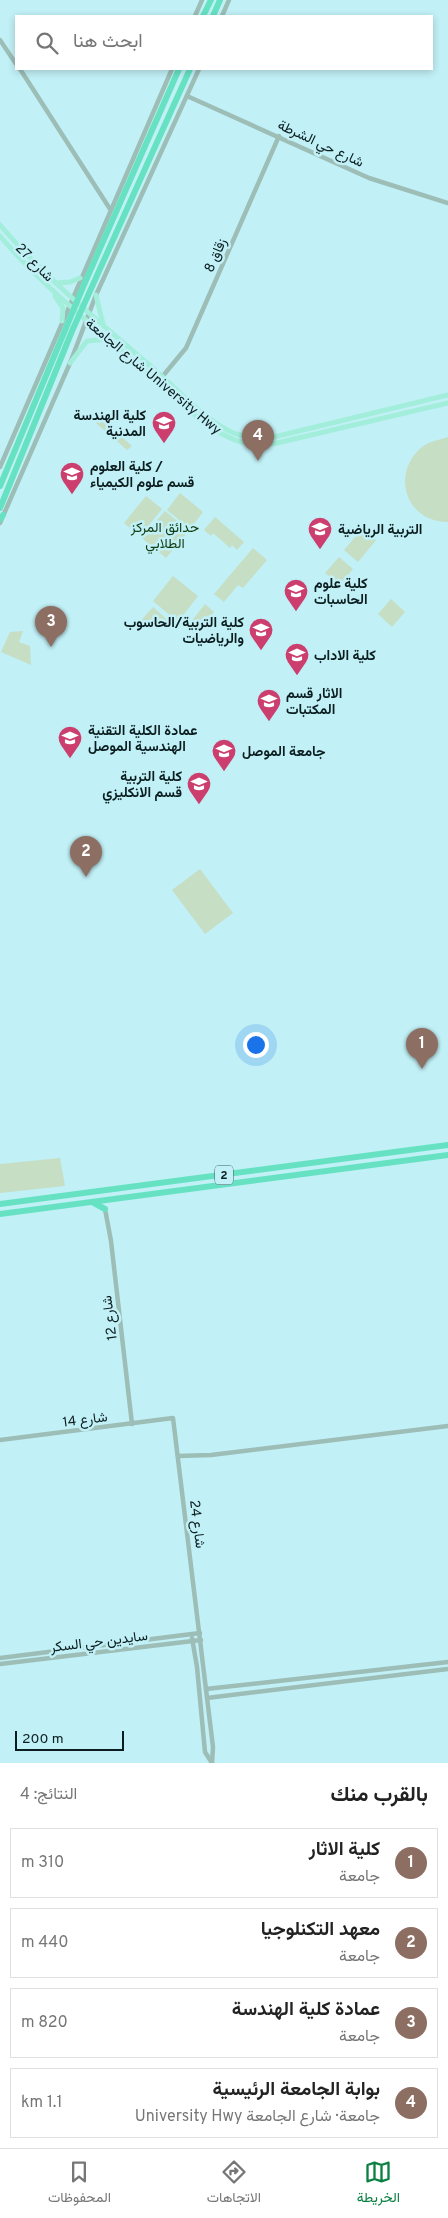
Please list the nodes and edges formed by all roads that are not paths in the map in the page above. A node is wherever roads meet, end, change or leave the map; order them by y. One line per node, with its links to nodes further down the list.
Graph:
1 (202, 0): 5 (street)
2 (210, 0): 6 (highway)
3 (220, 0): 7 (highway)
4 (229, 0): 8 (street)
5 (195, 15)
6 (203, 15)
7 (213, 15)
8 (222, 15)
9 (0, 40): 10 (street)
10 (15, 62)
11 (21, 70): 19 (street)
12 (172, 70): 19 (street)
13 (180, 70): 30 (highway)
14 (190, 70): 25 (highway)
15 (199, 70): 16 (street)
16 (187, 96): 17 (street, شارع حي الشرطة); 25 (street)
17 (279, 136): 18 (street, شارع حي الشرطة); 34 (street, زقاق 8)
18 (448, 203)
19 (110, 209): 22 (street)
20 (0, 225): 24 (main road, شارع 27)
21 (0, 236): 23 (main road, شارع 27)
22 (80, 278): 24 (main road); 26 (street)
23 (44, 282): 27 (main road, شارع 27); 30 (main road)
24 (56, 283): 26 (main road, شارع 27)
25 (93, 293): 28 (street); 31 (main road); 41 (highway)
26 (72, 298): 27 (street); 28 (main road, شارع الجامعة University Hwy)
27 (69, 305): 29 (main road, شارع الجامعة University Hwy); 30 (street)
28 (89, 313): 29 (street); 31 (main road, شارع الجامعة University Hwy)
29 (86, 320): 32 (main road, شارع الجامعة University Hwy); 33 (street)
30 (64, 323): 39 (street); 40 (highway)
31 (103, 325): 34 (main road, شارع الجامعة University Hwy)
32 (108, 339): 33 (main road); 38 (main road, شارع الجامعة University Hwy)
33 (70, 363): 42 (street)
34 (162, 377): 37 (main road, شارع الجامعة University Hwy)
35 (448, 395): 37 (main road, شارع الجامعة University Hwy)
36 (448, 402): 38 (main road, شارع الجامعة University Hwy)
37 (385, 411): 38 (main road)
38 (386, 418)
39 (0, 467)
40 (0, 486)
41 (0, 508)
42 (2, 517): 43 (street)
43 (0, 523)
44 (446, 1143): 46 (highway, 2)
45 (448, 1155): 47 (highway, 2)
46 (364, 1157): 47 (highway); 50 (highway, 2)
47 (365, 1166): 49 (highway, 2)
48 (20, 1193): 50 (highway)
49 (126, 1198): 52 (highway, 2); 53 (highway)
50 (22, 1202): 51 (highway, 2)
51 (0, 1204)
52 (89, 1206): 54 (highway); 55 (highway, 2)
53 (126, 1206)
54 (105, 1209): 57 (street, شارع 12)
55 (0, 1214)
56 (173, 1418): 57 (street, شارع 14); 60 (street, شارع 24)
57 (132, 1424): 59 (street, شارع 14)
58 (448, 1426): 60 (street)
59 (0, 1440)
60 (178, 1456): 61 (street, شارع 24)
61 (200, 1633): 62 (street, سايدين حي السكر); 64 (street, شارع 24)
62 (191, 1634): 63 (street); 65 (street, سايدين حي السكر)
63 (192, 1640): 64 (street, سايدين حي السكر); 67 (street, سايدين حي السكر); 75 (street)
64 (201, 1640): 72 (street, شارع 24)
65 (0, 1658)
66 (448, 1662): 69 (street)
67 (0, 1664)
68 (448, 1669): 70 (street)
69 (346, 1673): 70 (street); 71 (street)
70 (346, 1681): 73 (street)
71 (217, 1688): 72 (street); 73 (street)
72 (206, 1689): 74 (street, شارع 24)
73 (218, 1696): 74 (street)
74 (207, 1698): 75 (street, شارع 24)
75 (212, 1763)

